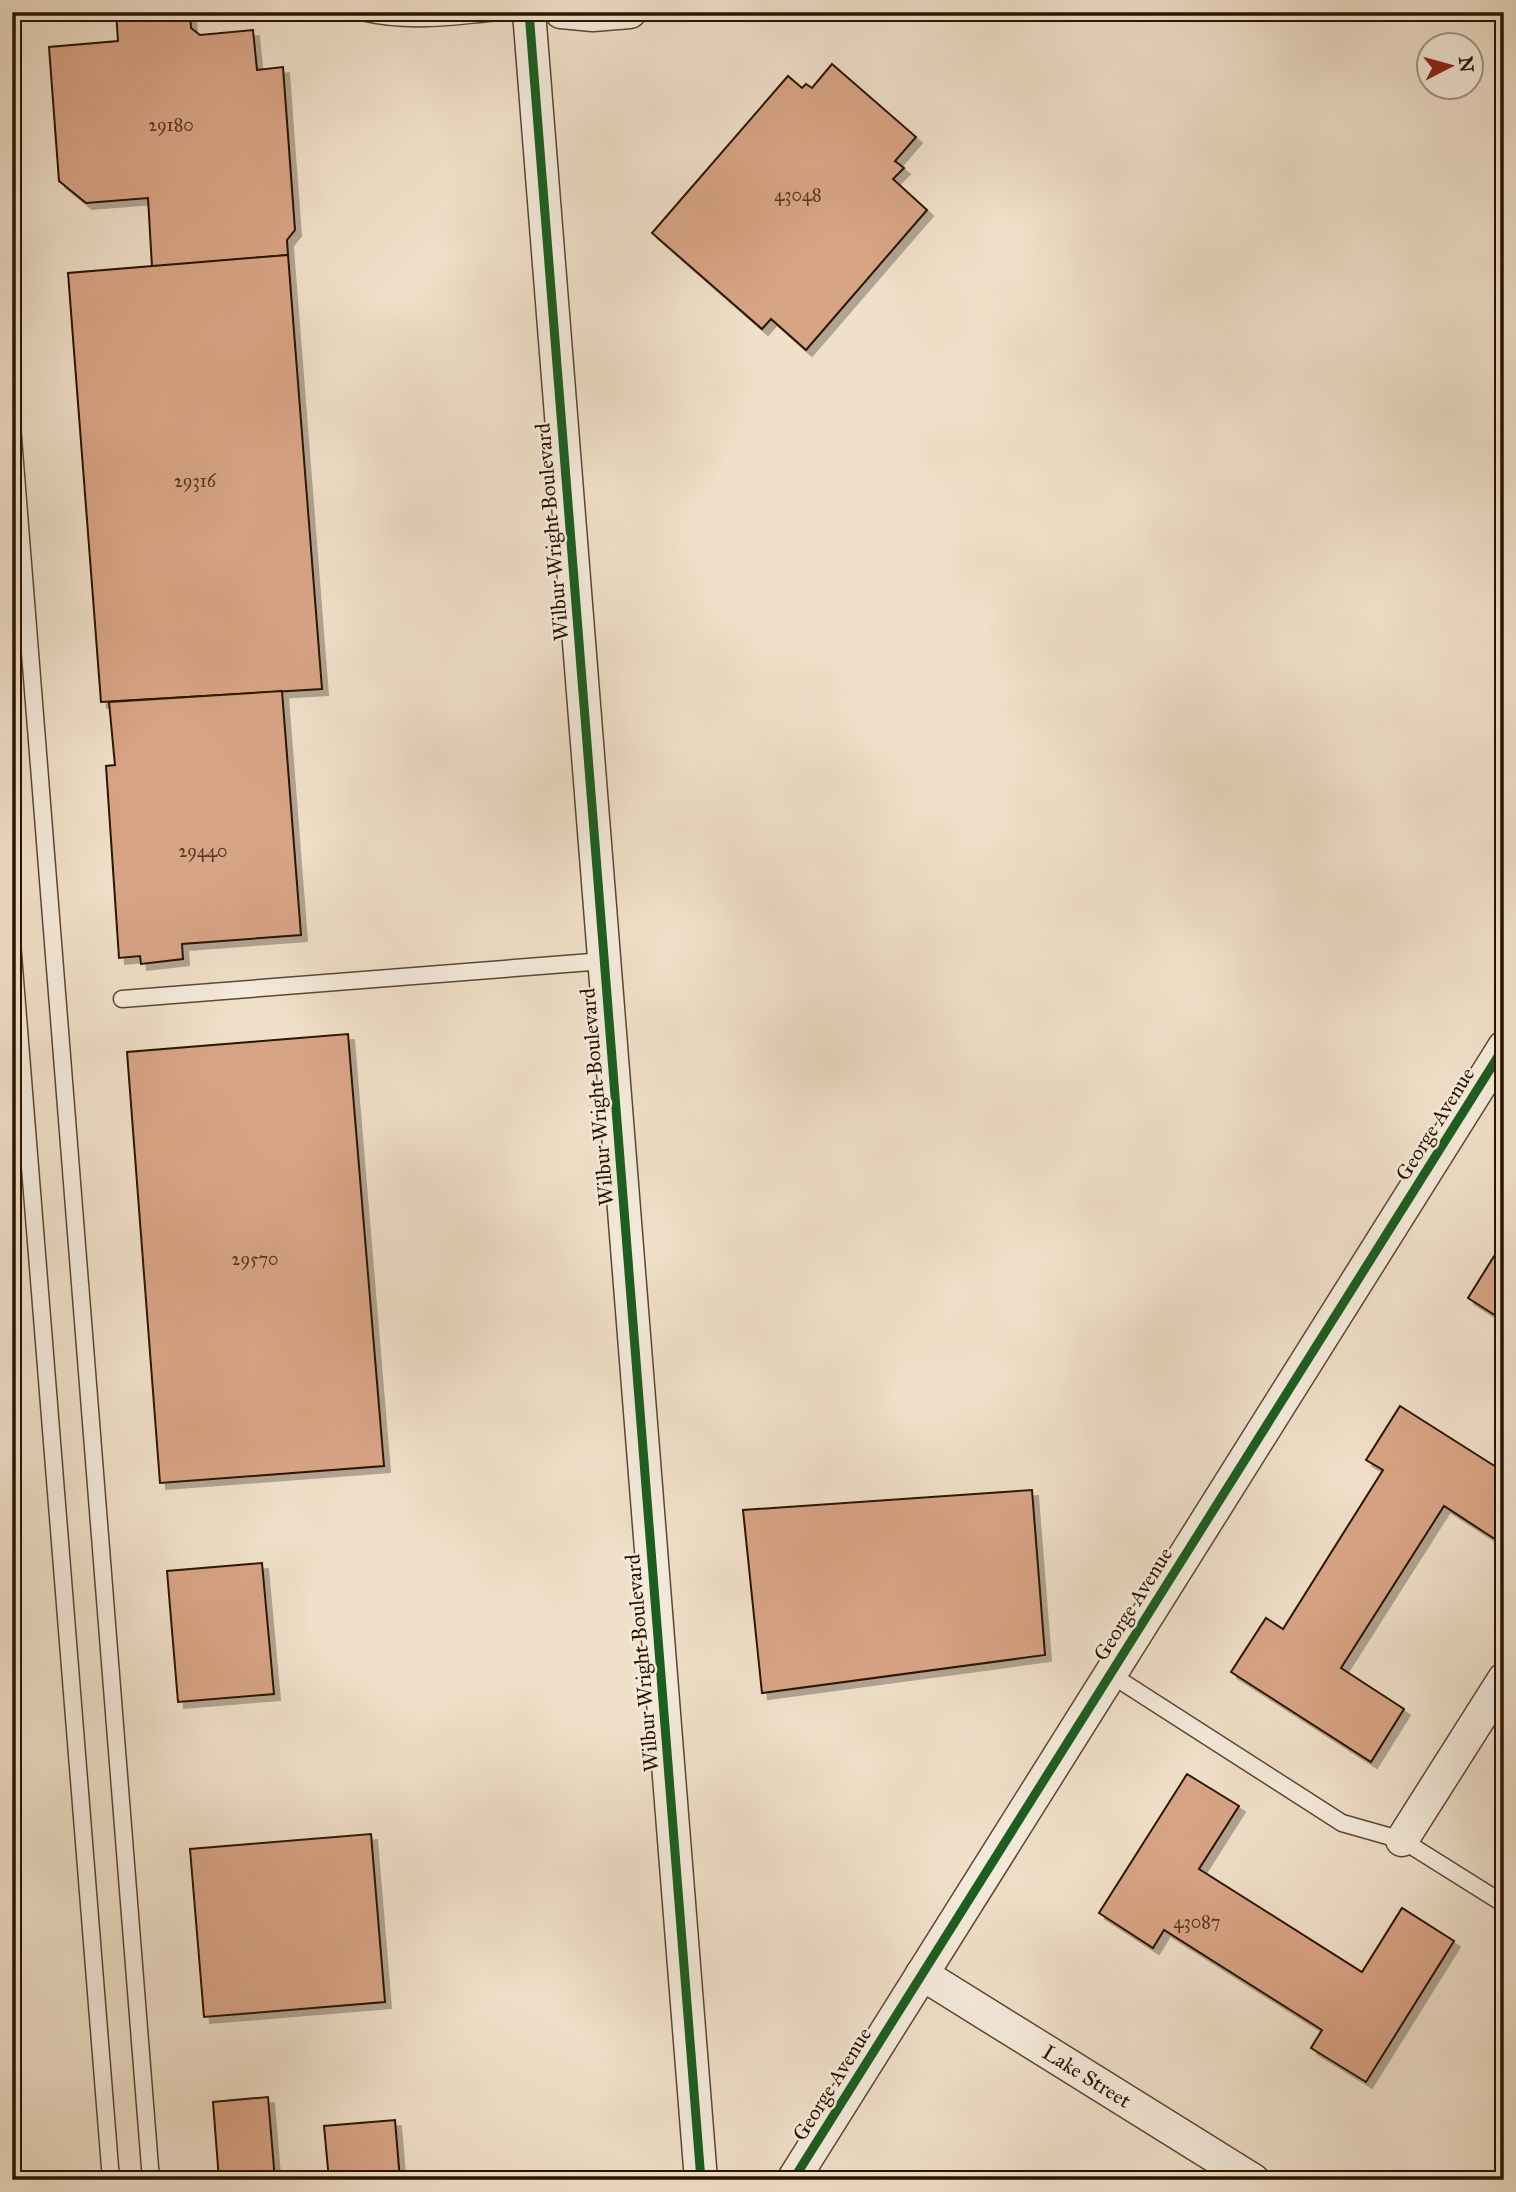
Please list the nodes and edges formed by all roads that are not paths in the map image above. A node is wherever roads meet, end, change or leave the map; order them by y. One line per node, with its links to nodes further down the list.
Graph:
1 (362, 12): 2 (lane)
2 (498, 12)
3 (528, 12): 8 (street, Wilbur Wright Boulevard)
4 (561, 12): 5 (street)
5 (629, 12)
6 (12, 425): 17 (lane)
7 (12, 942): 16 (lane)
8 (604, 961): 9 (lane); 18 (street, Wilbur Wright Boulevard)
9 (122, 999)
10 (1504, 1047): 11 (street, George Avenue)
11 (1110, 1674): 13 (lane); 15 (street, George Avenue)
12 (1504, 1679): 13 (street)
13 (1402, 1840): 14 (lane)
14 (1504, 1904)
15 (922, 1974): 19 (street, George Avenue); 20 (street, Lake Street)
16 (111, 2180)
17 (151, 2180)
18 (701, 2180)
19 (793, 2180)
20 (1253, 2180)

